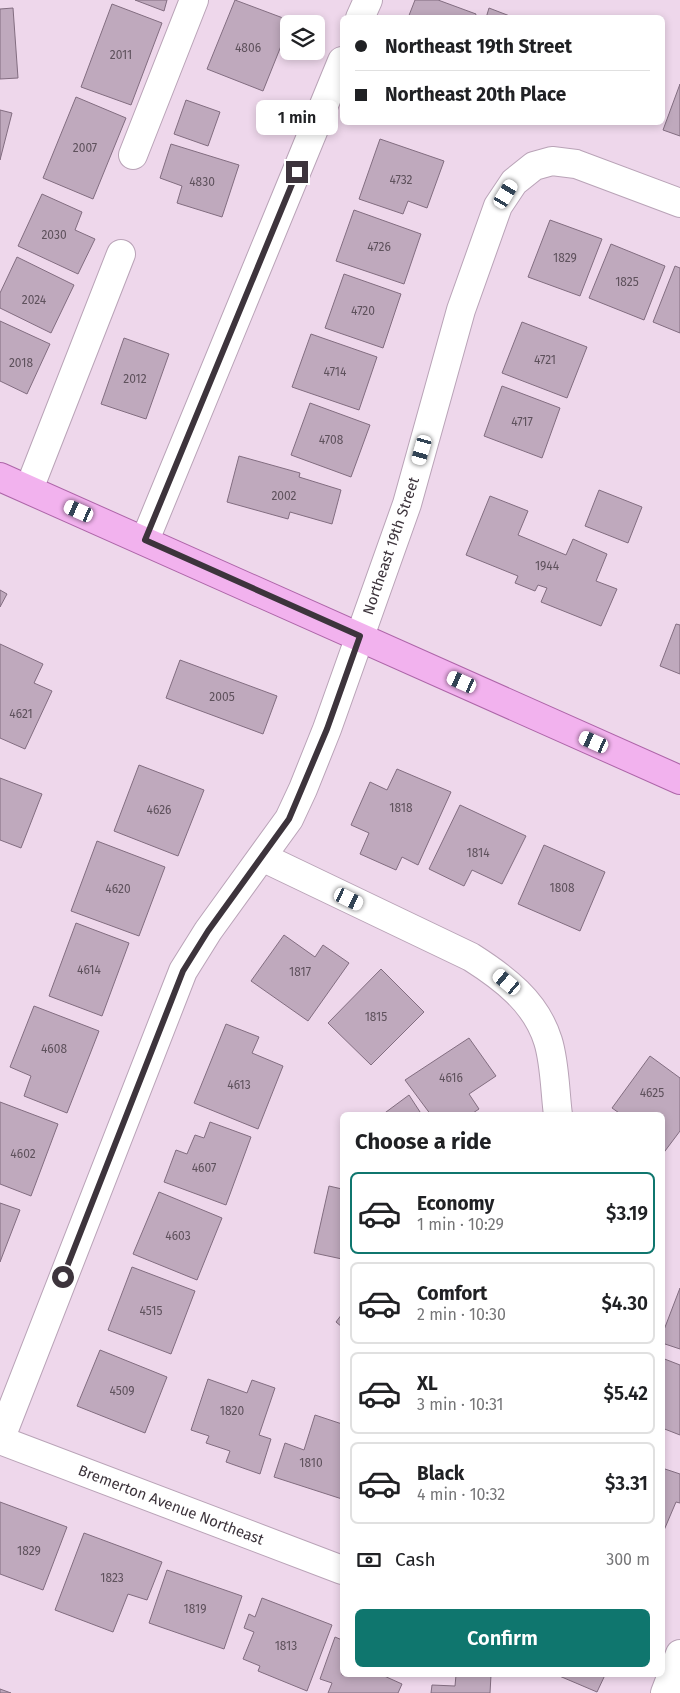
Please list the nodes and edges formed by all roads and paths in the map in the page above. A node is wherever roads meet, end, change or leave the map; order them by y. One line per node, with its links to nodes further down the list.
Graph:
1 (194, 0): 3 (street)
2 (340, 66): 8 (street)
3 (133, 155)
4 (680, 203): 9 (street, Northeast 19th Street)
5 (121, 254): 7 (street)
6 (0, 477): 7 (main road)
7 (29, 489): 8 (main road)
8 (145, 540): 9 (main road)
9 (360, 636): 10 (main road); 11 (street, Northeast 19th Street)
10 (680, 780)
11 (262, 857): 12 (street); 13 (street, Northeast 19th Street)
12 (558, 1112)
13 (0, 1440): 14 (street, Bremerton Avenue Northeast)
14 (340, 1569)
15 (680, 1654): 16 (street)
16 (665, 1693)

